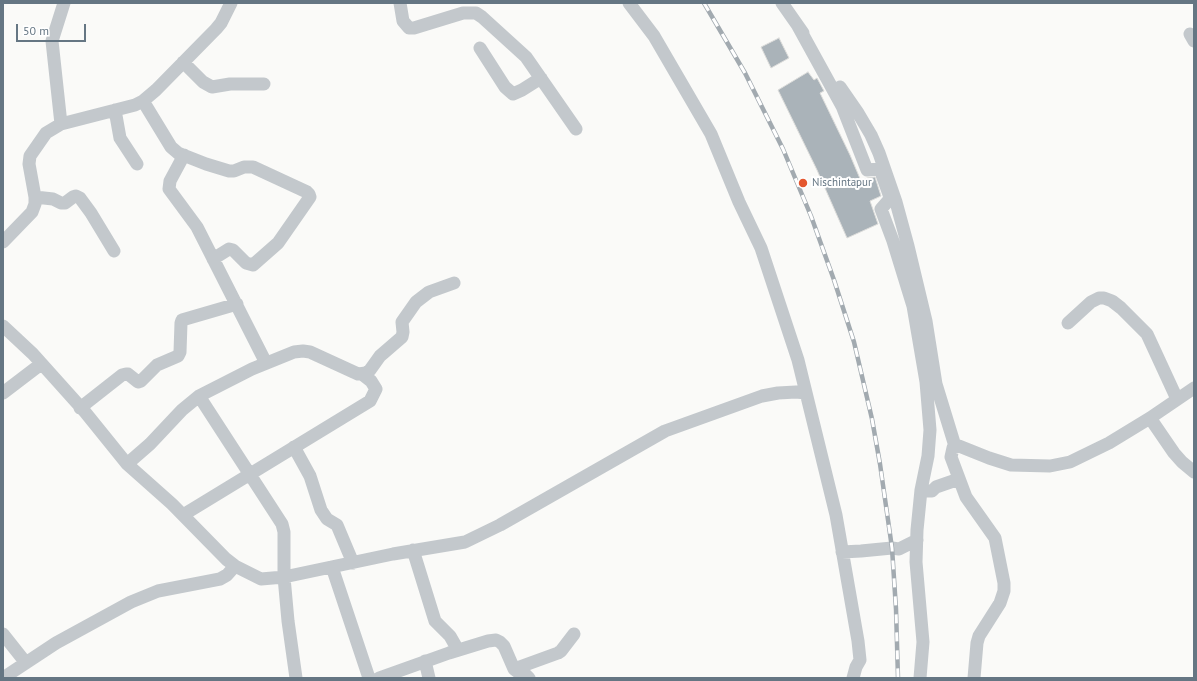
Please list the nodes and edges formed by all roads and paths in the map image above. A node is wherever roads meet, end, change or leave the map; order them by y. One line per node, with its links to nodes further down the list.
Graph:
1 (64, 3): 14 (street)
2 (231, 3): 9 (street)
3 (400, 3): 6 (street)
4 (629, 3): 31 (street)
5 (782, 3): 7 (street)
6 (470, 8): 10 (street)
7 (798, 26): 36 (street); 42 (street)
8 (480, 48): 10 (street)
9 (183, 62): 11 (street); 12 (street)
10 (541, 78): 15 (street)
11 (264, 84)
12 (143, 101): 13 (street); 16 (street)
13 (114, 110): 14 (street); 17 (street)
14 (61, 124): 18 (street)
15 (576, 129)
16 (184, 155): 21 (street); 21 (street)
17 (137, 164)
18 (36, 197): 19 (street); 20 (street)
19 (3, 242)
20 (114, 251)
21 (213, 259): 23 (street)
22 (454, 283): 28 (street)
23 (237, 304): 26 (street); 34 (street)
24 (1068, 323): 33 (street)
25 (3, 326): 27 (street)
26 (266, 363): 28 (street); 32 (street)
27 (41, 364): 30 (street); 34 (street)
28 (362, 374): 37 (street)
29 (1194, 388): 33 (street)
30 (3, 393)
31 (806, 393): 45 (street); 46 (street)
32 (199, 396): 38 (street); 40 (street)
33 (1177, 399): 35 (street)
34 (80, 408): 38 (street)
35 (1150, 418): 36 (street); 39 (street)
36 (955, 446): 41 (street)
37 (294, 447): 40 (street); 47 (street)
38 (127, 464): 43 (street)
39 (1194, 472)
40 (249, 475): 43 (street); 50 (street)
41 (959, 480): 42 (street); 65 (street)
42 (921, 490): 44 (street)
43 (183, 515): 48 (street)
44 (917, 540): 46 (street); 64 (street)
45 (413, 550): 47 (street); 53 (street)
46 (842, 552): 63 (street)
47 (352, 563): 49 (street)
48 (235, 566): 50 (street); 55 (street)
49 (332, 567): 50 (street); 59 (street)
50 (284, 577): 58 (street)
51 (3, 634): 55 (street)
52 (574, 634): 56 (street)
53 (458, 650): 54 (street); 56 (street)
54 (425, 661): 60 (street); 61 (street)
55 (26, 663): 57 (street)
56 (514, 669): 62 (street)
57 (3, 678)
58 (296, 678)
59 (369, 678)
60 (380, 678)
61 (429, 678)
62 (529, 678)
63 (853, 678)
64 (920, 678)
65 (974, 678)

